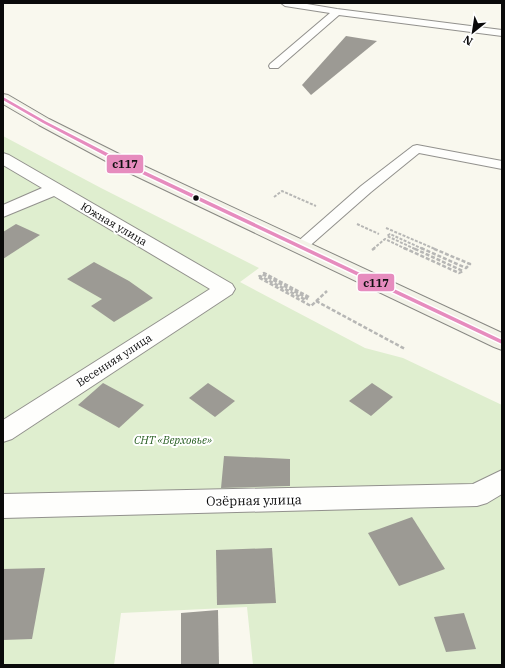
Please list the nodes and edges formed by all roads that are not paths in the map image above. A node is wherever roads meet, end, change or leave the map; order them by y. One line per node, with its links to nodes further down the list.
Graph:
1 (285, 3): 2 (lane)
2 (337, 12): 3 (lane); 4 (lane)
3 (502, 33)
4 (274, 66)
5 (3, 98): 10 (main road)
6 (3, 158): 8 (street, Южная улица)
7 (502, 165): 10 (lane)
8 (54, 189): 9 (street); 11 (street, Южная улица)
9 (3, 212)
10 (300, 247): 12 (main road)
11 (225, 288): 13 (street, Весенняя улица)
12 (502, 342)
13 (3, 432)
14 (502, 481): 15 (street, Озёрная улица)
15 (3, 506)

